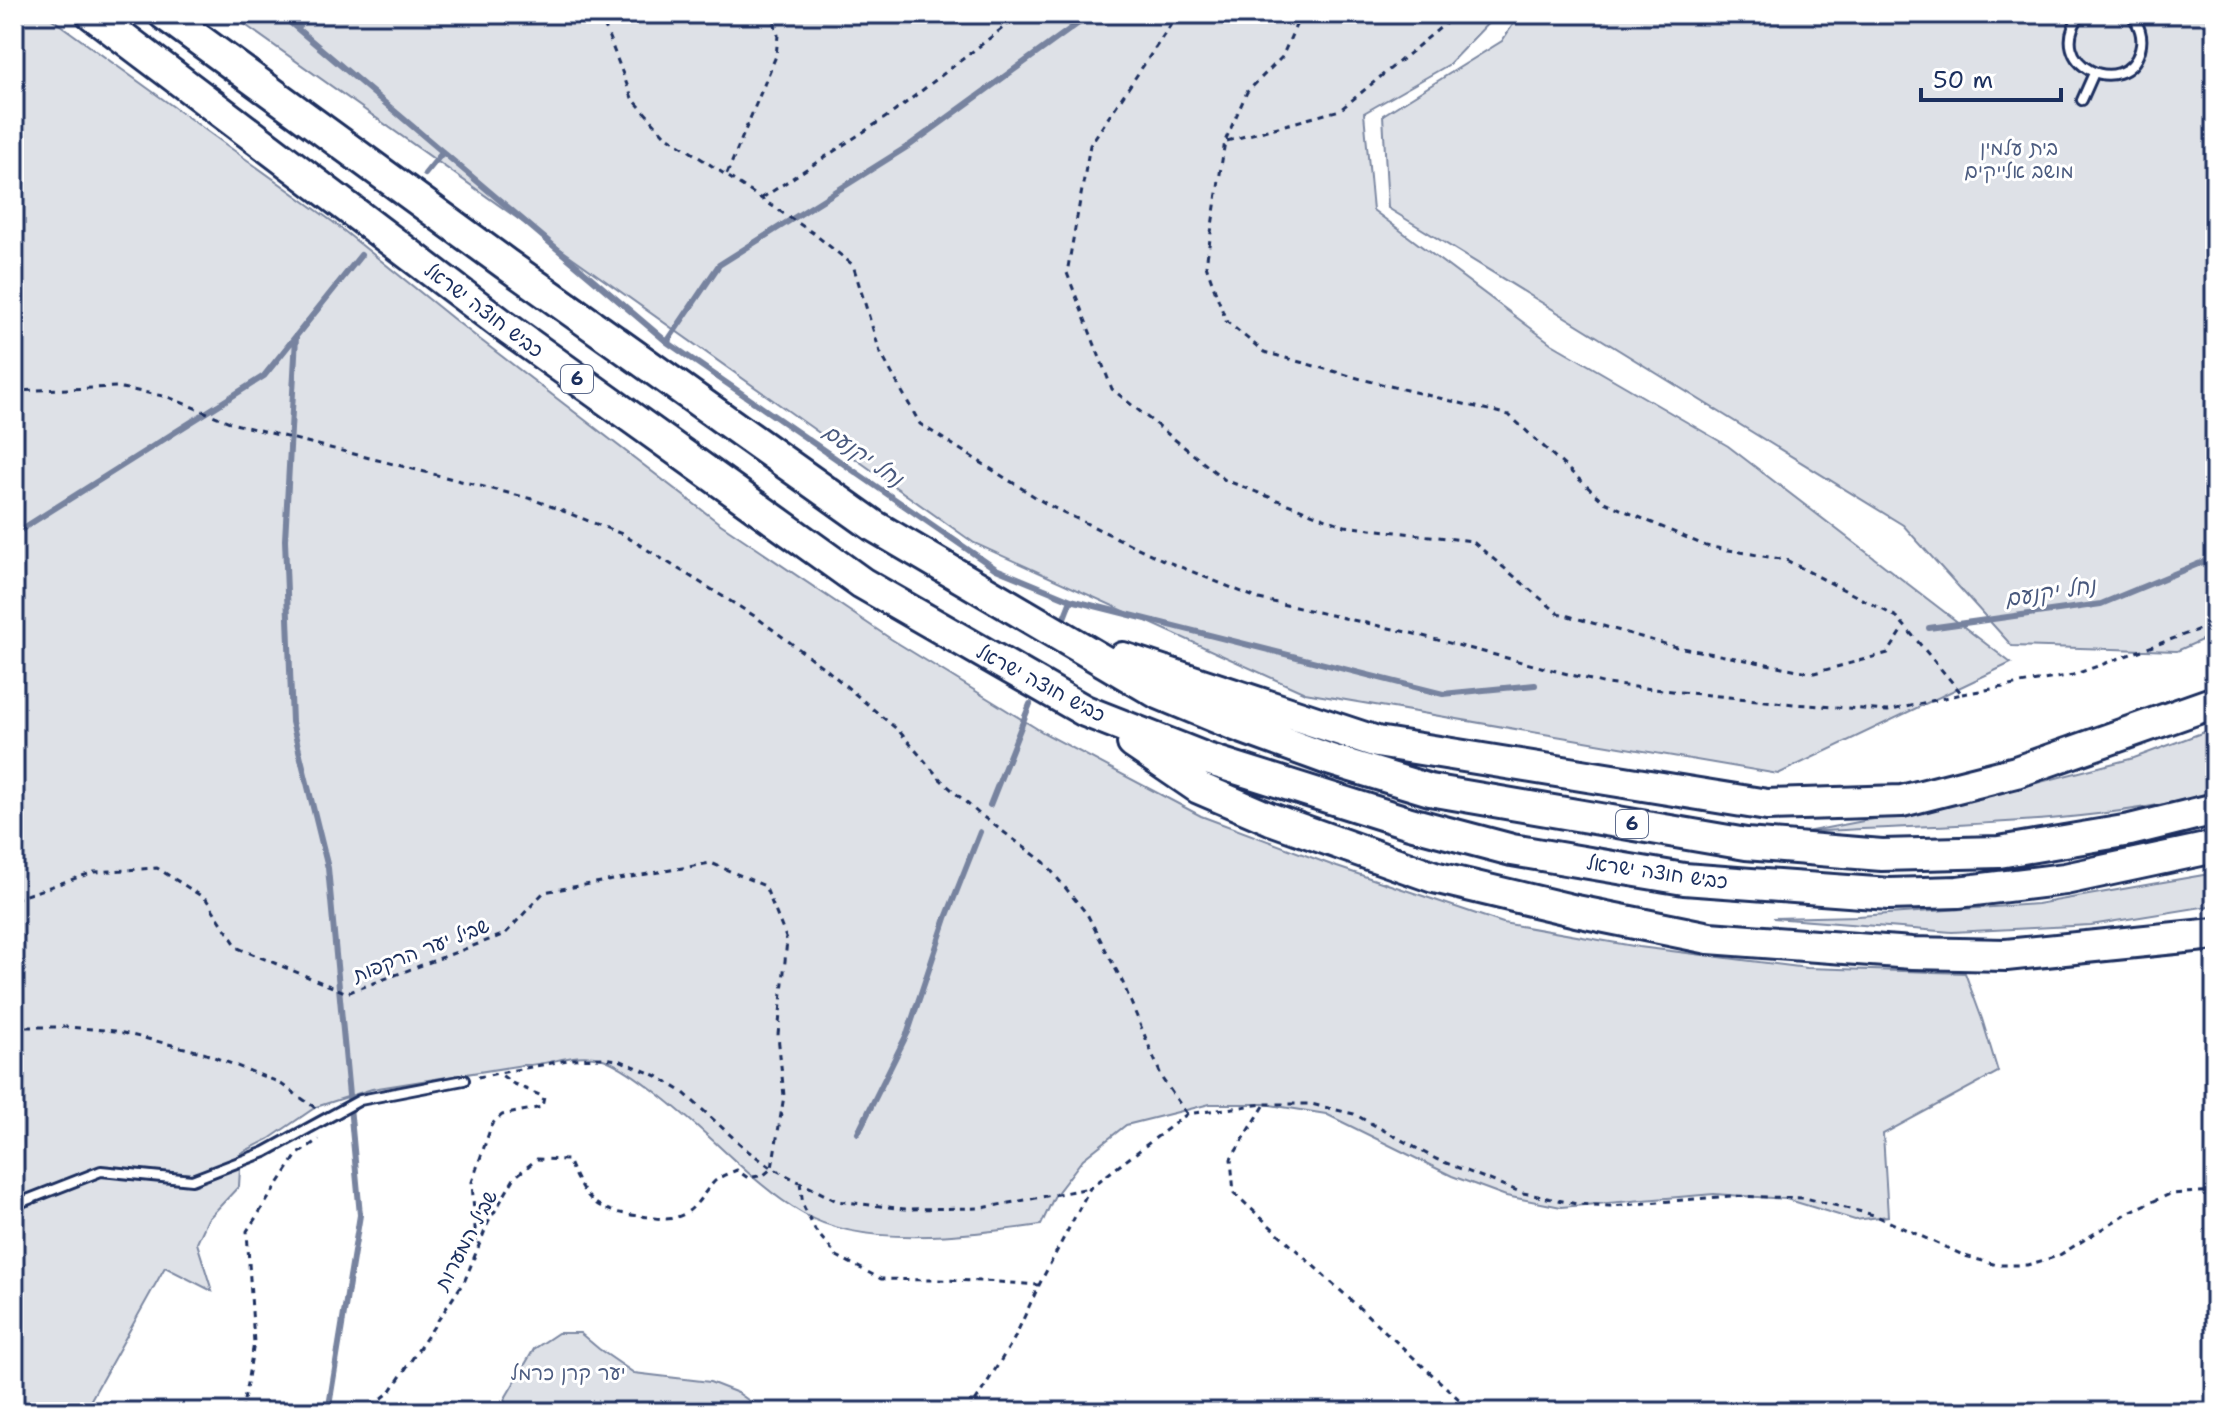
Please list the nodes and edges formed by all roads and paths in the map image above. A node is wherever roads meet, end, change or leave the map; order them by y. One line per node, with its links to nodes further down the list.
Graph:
1 (92, 14): 22 (highway, כביש חוצה ישראל / 6)
2 (164, 14): 19 (highway, כביש חוצה ישראל / 6)
3 (600, 14): 14 (path)
4 (772, 14): 14 (path)
5 (1021, 14): 15 (path)
6 (1178, 14): 18 (path)
7 (1301, 14): 13 (path)
8 (1457, 14): 13 (path)
9 (2080, 14): 11 (lane)
10 (2131, 14): 11 (lane)
11 (2094, 73): 12 (lane)
12 (2082, 100)
13 (1225, 141): 18 (path)
14 (727, 174): 15 (path)
15 (762, 198): 20 (path)
16 (14, 391): 31 (path)
17 (2215, 626): 20 (path)
18 (1905, 627): 20 (path)
19 (1076, 643): 21 (highway); 23 (highway, כביש חוצה ישראל / 6)
20 (1962, 694)
21 (2215, 702)
22 (1085, 711): 24 (highway, כביש חוצה ישראל / 6); 26 (highway)
23 (2215, 809)
24 (2215, 847)
25 (14, 899): 34 (path, שביל יער הרקפות)
26 (2213, 935)
27 (14, 1027): 32 (path)
28 (499, 1073): 29 (path); 34 (path); 39 (path)
29 (464, 1080): 32 (lane)
30 (1264, 1104): 31 (path); 37 (path); 44 (path)
31 (1187, 1114): 36 (path)
32 (328, 1117): 38 (lane)
33 (320, 1138): 41 (path)
34 (772, 1168): 35 (path); 39 (path, שביל המערות)
35 (800, 1182): 36 (path); 40 (path)
36 (1090, 1188): 40 (path)
37 (2215, 1191)
38 (14, 1205)
39 (476, 1247): 42 (path, שביל המערות)
40 (1039, 1285): 43 (path)
41 (242, 1412)
42 (364, 1412)
43 (969, 1412)
44 (1473, 1412)

